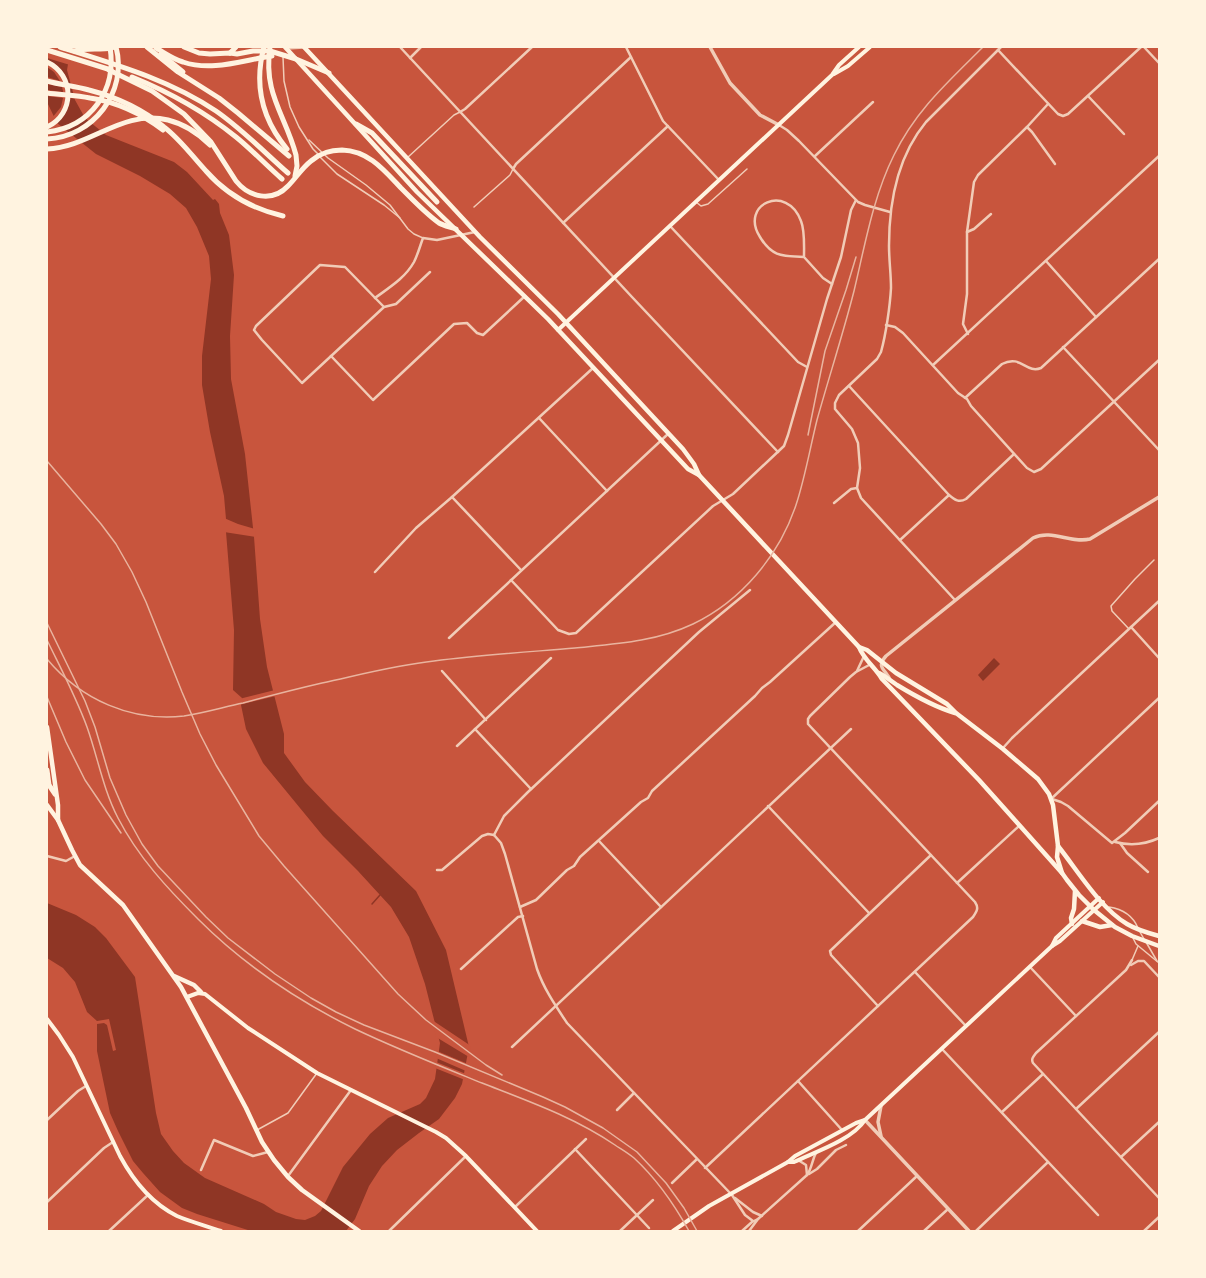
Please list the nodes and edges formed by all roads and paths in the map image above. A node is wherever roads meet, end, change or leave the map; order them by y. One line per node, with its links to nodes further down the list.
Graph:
1 (60, 47): 23 (highway)
2 (110, 47): 47 (highway)
3 (115, 47): 23 (highway); 49 (highway)
4 (146, 47): 35 (highway)
5 (184, 47): 24 (highway)
6 (236, 47): 24 (highway)
7 (264, 47): 53 (highway)
8 (270, 47): 65 (highway)
9 (304, 47): 20 (street); 32 (highway)
10 (400, 47): 29 (street)
11 (422, 47): 29 (street)
12 (532, 47): 41 (street)
13 (626, 47): 27 (street)
14 (710, 47): 43 (street)
15 (859, 47): 33 (main road)
16 (870, 47): 33 (main road)
17 (1002, 47): 22 (street)
18 (1142, 47): 31 (street); 38 (street)
19 (155, 48): 26 (highway); 35 (highway)
20 (285, 48): 28 (highway)
21 (47, 50): 36 (highway)
22 (998, 50): 40 (street); 70 (street)
23 (73, 51): 62 (highway)
24 (230, 53): 26 (highway)
25 (284, 53): 50 (lane)
26 (277, 54): 28 (highway)
27 (631, 57): 44 (street); 60 (street)
28 (296, 58): 32 (highway); 42 (highway)
29 (410, 58): 41 (street)
30 (47, 62): 46 (highway)
31 (1159, 63)
32 (329, 73): 58 (highway)
33 (832, 76): 43 (main road)
34 (47, 81): 51 (highway)
35 (196, 83): 55 (highway)
36 (149, 86): 54 (highway); 63 (highway)
37 (47, 93): 51 (highway)
38 (1088, 96): 40 (street); 48 (street)
39 (873, 102): 56 (street)
40 (1048, 104): 45 (street)
41 (460, 112): 58 (lane); 60 (street)
42 (356, 124): 67 (highway); 76 (highway)
43 (779, 125): 56 (street); 64 (main road)
44 (668, 126): 64 (street); 74 (street)
45 (1027, 126): 59 (street); 78 (street)
46 (47, 127)
47 (47, 132)
48 (1124, 134)
49 (47, 139)
50 (308, 139): 73 (lane); 73 (lane)
51 (177, 140): 72 (highway)
52 (47, 149): 54 (highway)
53 (287, 149)
54 (217, 152): 65 (highway)
55 (289, 156)
56 (815, 156): 66 (street)
57 (1159, 156): 83 (street)
58 (407, 158): 77 (highway)
59 (1055, 164)
60 (513, 169): 69 (lane); 74 (street)
61 (747, 169): 68 (lane)
62 (288, 173)
63 (282, 179)
64 (719, 180): 68 (main road)
65 (290, 184): 76 (highway)
66 (856, 200): 70 (street); 86 (street)
67 (437, 202)
68 (696, 202): 75 (main road)
69 (474, 207)
70 (890, 212): 92 (street)
71 (991, 214): 78 (street)
72 (283, 216)
73 (400, 218): 80 (lane)
74 (563, 223): 85 (street)
75 (670, 226): 85 (main road); 100 (street)
76 (456, 229): 79 (highway)
77 (475, 232): 79 (street); 91 (highway)
78 (967, 232): 94 (street)
79 (462, 235): 80 (street); 87 (highway)
80 (423, 238): 88 (street)
81 (804, 257): 81 (street); 86 (street)
82 (1159, 259): 90 (street)
83 (1046, 261): 90 (street); 94 (street)
84 (430, 272): 89 (street)
85 (615, 278): 91 (main road); 108 (street)
86 (832, 284): 100 (street)
87 (525, 296): 93 (highway); 96 (street)
88 (375, 298): 89 (street); 96 (street)
89 (384, 307): 96 (street)
90 (1096, 317): 95 (street)
91 (566, 323): 93 (main road); 105 (highway)
92 (886, 325): 98 (street); 101 (street)
93 (558, 330): 99 (highway)
94 (968, 334): 98 (street)
95 (1063, 347): 102 (street); 103 (street)
96 (331, 356)
97 (1159, 360): 103 (street)
98 (933, 365): 102 (street)
99 (593, 367): 104 (street); 106 (highway)
100 (807, 367): 108 (street)
101 (849, 386): 111 (street); 113 (street)
102 (966, 398): 109 (street)
103 (1114, 402): 107 (street); 109 (street)
104 (539, 418): 112 (street); 114 (street)
105 (668, 434): 106 (street); 110 (highway)
106 (661, 441): 110 (highway); 112 (street)
107 (1159, 450)
108 (778, 452): 116 (street)
109 (1014, 454): 113 (street)
110 (699, 475): 116 (highway)
111 (857, 488): 117 (street); 118 (street)
112 (607, 491): 120 (street)
113 (950, 495): 118 (street)
114 (452, 497): 120 (street); 121 (street)
115 (1159, 497): 124 (street)
116 (722, 500): 122 (street); 126 (highway)
117 (834, 503)
118 (900, 540): 124 (street)
119 (1154, 560): 127 (lane)
120 (521, 570): 122 (street)
121 (375, 572)
122 (511, 580): 128 (street)
123 (750, 590): 149 (street)
124 (956, 600): 133 (street)
125 (1159, 601): 127 (street)
126 (836, 622): 129 (highway); 159 (street)
127 (1130, 628): 132 (street); 147 (street)
128 (448, 638)
129 (859, 647): 130 (highway); 133 (highway)
130 (864, 656): 134 (highway); 136 (street)
131 (551, 658): 141 (street)
132 (1159, 658)
133 (882, 662): 138 (street); 140 (highway)
134 (871, 664): 136 (street); 137 (highway)
135 (442, 672): 141 (street)
136 (856, 672): 146 (street)
137 (878, 673): 138 (highway); 156 (highway)
138 (890, 680): 140 (highway)
139 (1159, 698): 151 (street)
140 (956, 713): 147 (highway)
141 (486, 720): 143 (street)
142 (47, 727): 150 (highway)
143 (475, 729): 145 (street); 149 (street)
144 (851, 729): 146 (street)
145 (457, 746)
146 (830, 748): 154 (street); 163 (street)
147 (1003, 749): 151 (highway)
148 (47, 770): 150 (highway)
149 (530, 789): 157 (street)
150 (55, 794): 155 (highway)
151 (1051, 799): 160 (street); 162 (highway)
152 (1159, 802): 160 (street)
153 (47, 805): 155 (highway)
154 (768, 806): 173 (street); 175 (street)
155 (58, 820): 165 (highway)
156 (1020, 825): 168 (highway); 169 (street)
157 (494, 835): 166 (street); 172 (street)
158 (1159, 838): 161 (street)
159 (599, 841): 172 (street); 173 (street)
160 (1114, 841): 161 (street)
161 (1119, 843): 167 (street)
162 (1058, 846): 168 (highway); 171 (highway)
163 (931, 855): 169 (street); 175 (street)
164 (47, 856): 165 (street)
165 (75, 856): 193 (highway)
166 (436, 870)
167 (1148, 872)
168 (1062, 873): 170 (highway)
169 (957, 883): 192 (street)
170 (1075, 890): 174 (highway); 178 (highway)
171 (1103, 902): 174 (main road); 180 (highway); 180 (lane)
172 (520, 906): 176 (street)
173 (660, 907): 197 (street)
174 (1092, 908): 177 (main road); 178 (main road); 179 (highway)
175 (869, 913): 198 (street)
176 (523, 916): 191 (street); 197 (street)
177 (1082, 921): 179 (highway); 184 (main road)
178 (1072, 924): 184 (main road)
179 (1112, 925): 181 (highway)
180 (1139, 930): 182 (highway); 183 (lane)
181 (1132, 936): 183 (highway); 185 (lane)
182 (1159, 936)
183 (1146, 942): 186 (highway); 188 (lane)
184 (1052, 946): 189 (main road)
185 (1138, 946): 187 (lane); 188 (lane)
186 (1159, 946)
187 (1132, 960): 190 (street)
188 (1158, 962)
189 (1030, 966): 199 (street); 201 (main road)
190 (1128, 968): 194 (street); 199 (street)
191 (461, 969)
192 (915, 972): 198 (street); 201 (street)
193 (174, 976): 195 (highway); 196 (highway)
194 (1159, 977)
195 (202, 992): 196 (main road); 205 (main road)
196 (187, 997): 218 (highway)
197 (555, 1006): 203 (street); 210 (street)
198 (878, 1006): 207 (street)
199 (1076, 1016): 206 (street)
200 (47, 1018): 208 (main road)
201 (966, 1026): 204 (main road)
202 (1159, 1032): 212 (street)
203 (512, 1047)
204 (942, 1049): 211 (main road); 214 (street)
205 (317, 1073): 209 (main road); 218 (lane)
206 (1044, 1074): 212 (street); 214 (street)
207 (798, 1082): 219 (street); 233 (street)
208 (87, 1085): 215 (street); 222 (main road)
209 (350, 1090): 227 (main road); 237 (street)
210 (634, 1093): 213 (street); 229 (street)
211 (881, 1106): 216 (main road); 220 (street)
212 (1076, 1108): 228 (street)
213 (617, 1110)
214 (1002, 1112): 232 (street)
215 (47, 1120)
216 (865, 1120): 219 (main road); 220 (street); 225 (main road)
217 (1159, 1122): 228 (street)
218 (257, 1130): 226 (highway)
219 (842, 1130): 231 (main road)
220 (882, 1138): 236 (street)
221 (586, 1139): 224 (street)
222 (114, 1142): 239 (main road); 243 (street)
223 (846, 1145): 235 (street)
224 (575, 1149): 244 (street); 247 (street)
225 (817, 1151): 230 (main road); 235 (street)
226 (268, 1152): 234 (street); 237 (highway)
227 (466, 1156): 244 (main road); 256 (street)
228 (1121, 1157): 241 (street)
229 (697, 1159): 233 (street); 238 (street)
230 (798, 1160): 231 (main road); 235 (street)
231 (788, 1162): 259 (main road)
232 (1048, 1162): 246 (street); 265 (street)
233 (705, 1168): 240 (street)
234 (201, 1170)
235 (807, 1175): 248 (street)
236 (917, 1176): 245 (street); 262 (street)
237 (288, 1177): 255 (highway)
238 (672, 1183)
239 (148, 1195): 253 (street); 254 (main road)
240 (732, 1195): 248 (street); 251 (street)
241 (1159, 1198)
242 (653, 1200): 247 (street)
243 (47, 1202)
244 (514, 1207): 257 (main road)
245 (948, 1209): 263 (street); 264 (street)
246 (1098, 1215)
247 (637, 1216): 252 (street); 258 (street)
248 (762, 1216): 250 (street)
249 (1159, 1217): 266 (street)
250 (758, 1219): 251 (street); 261 (street)
251 (753, 1221): 260 (street)
252 (649, 1228)
253 (110, 1231)
254 (221, 1231)
255 (359, 1231)
256 (389, 1231)
257 (537, 1231)
258 (620, 1231)
259 (673, 1231)
260 (742, 1231)
261 (749, 1231)
262 (858, 1231)
263 (924, 1231)
264 (969, 1231)
265 (976, 1231)
266 (1144, 1231)

